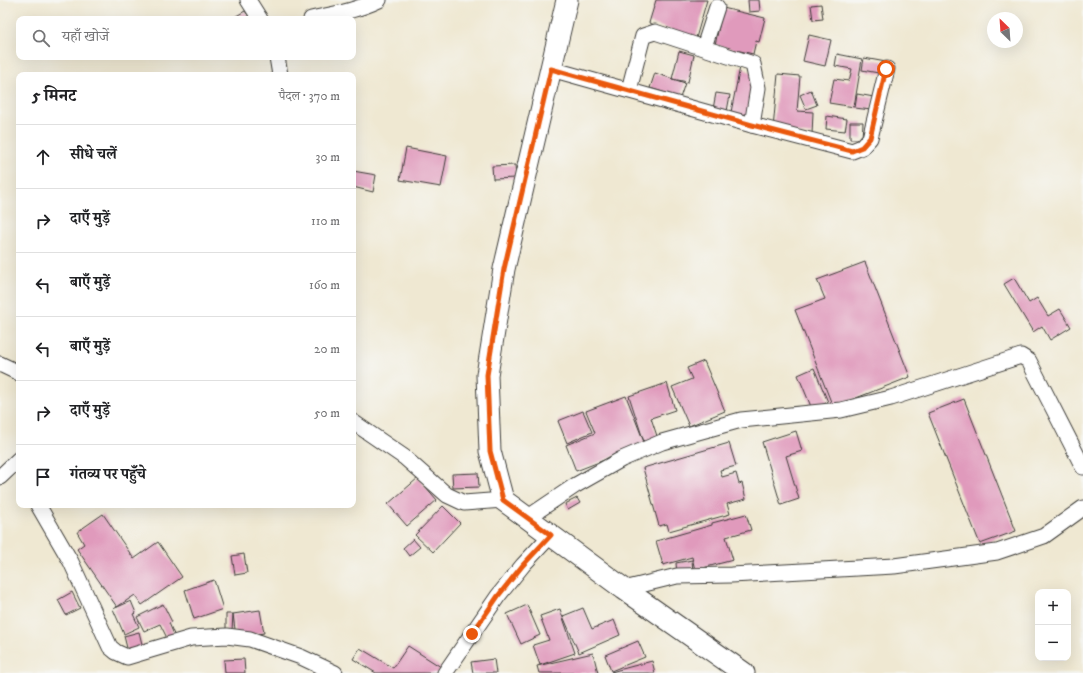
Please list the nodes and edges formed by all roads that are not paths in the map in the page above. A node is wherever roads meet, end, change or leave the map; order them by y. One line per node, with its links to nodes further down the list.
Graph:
1 (248, 0): 5 (street)
2 (379, 0): 6 (street)
3 (562, 2): 9 (main road)
4 (717, 7): 7 (street)
5 (258, 16)
6 (325, 16)
7 (704, 47): 12 (street); 13 (street)
8 (278, 60): 11 (street)
9 (551, 69): 12 (street); 20 (main road)
10 (886, 69): 13 (street)
11 (280, 72)
12 (630, 90): 13 (street)
13 (752, 125)
14 (0, 364): 15 (street)
15 (16, 371)
16 (356, 424): 20 (street)
17 (16, 466): 19 (street)
18 (1083, 467): 23 (street)
19 (0, 477)
20 (503, 500): 23 (main road)
21 (40, 508): 26 (street)
22 (1083, 508): 25 (street)
23 (527, 518): 24 (main road)
24 (551, 535): 25 (main road); 27 (street)
25 (624, 589): 28 (main road)
26 (335, 673)
27 (445, 673)
28 (744, 673)

